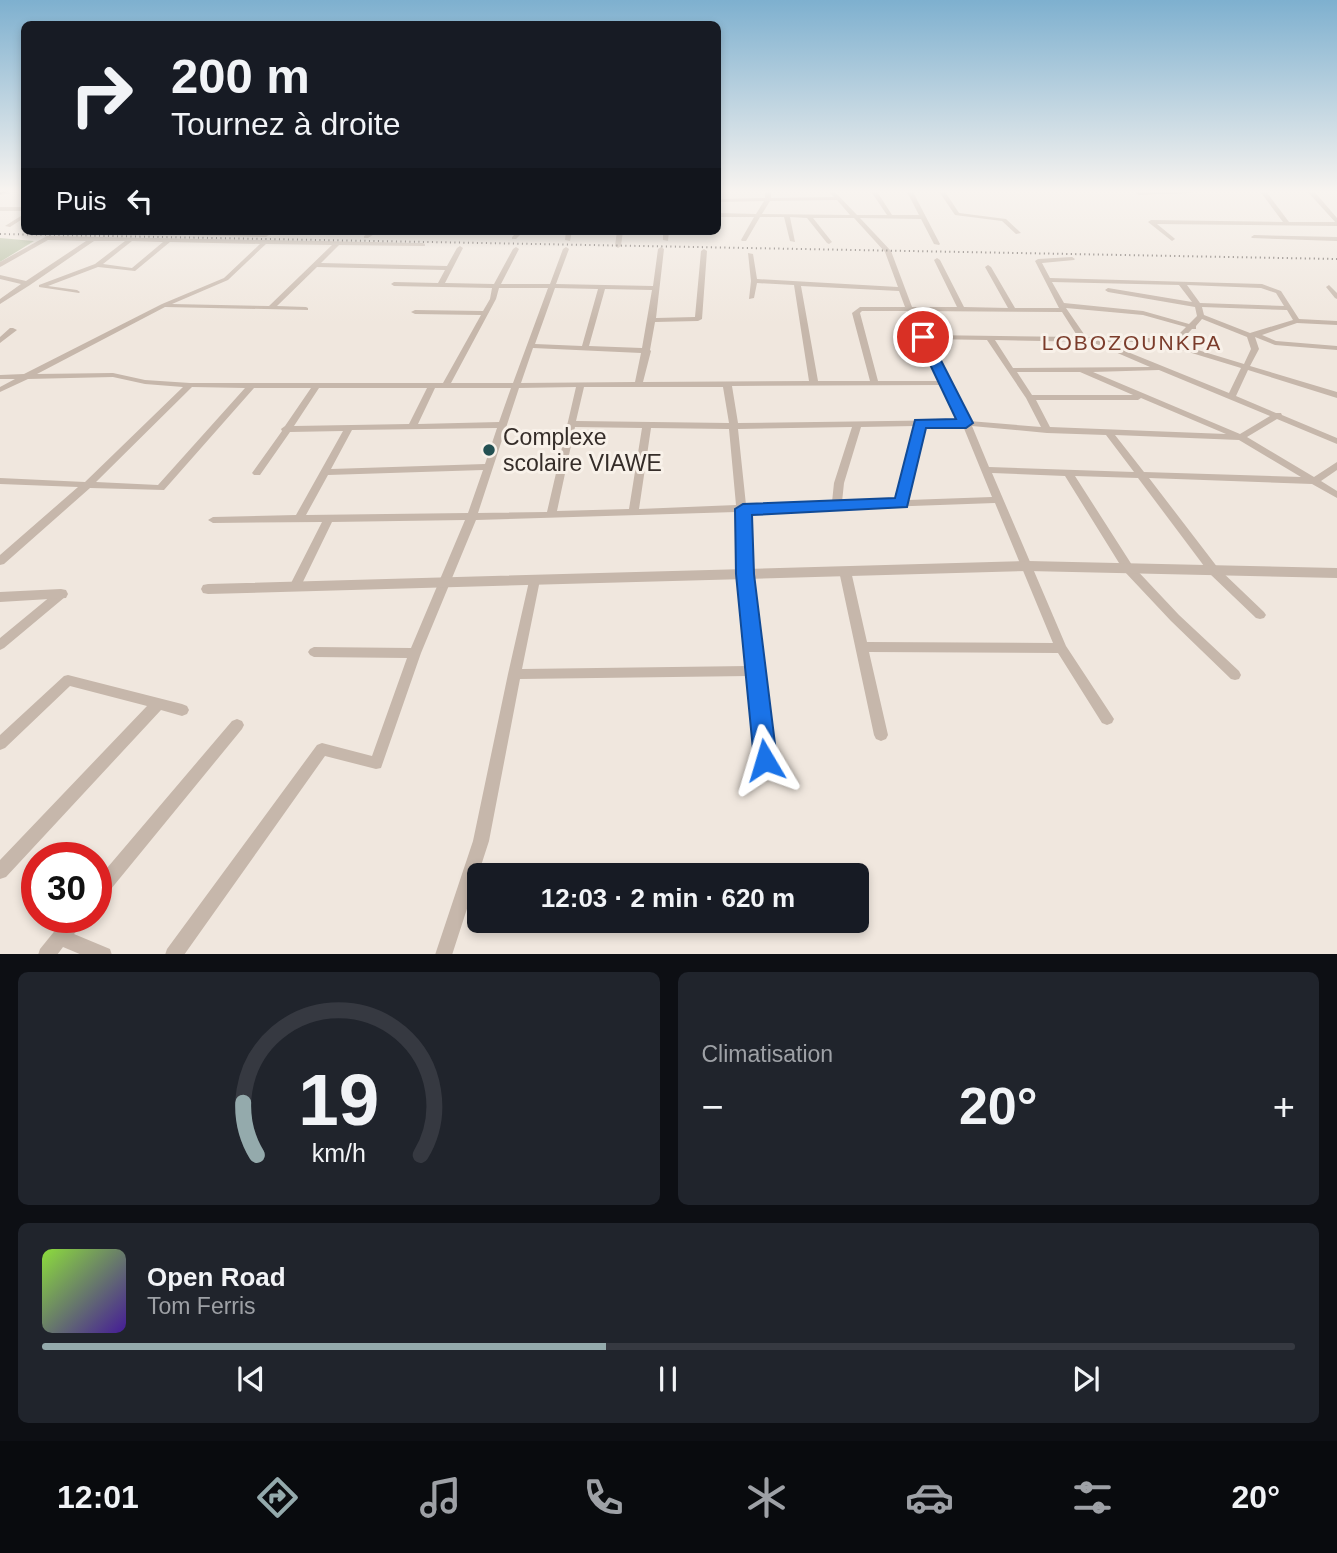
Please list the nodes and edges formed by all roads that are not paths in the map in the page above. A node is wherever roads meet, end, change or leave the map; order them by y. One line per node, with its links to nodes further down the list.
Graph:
1 (90, 235): 41 (street)
2 (91, 235): 49 (street)
3 (131, 235): 42 (street)
4 (138, 235): 22 (street)
5 (265, 235): 28 (street)
6 (369, 235): 17 (street)
7 (517, 235): 19 (street)
8 (569, 235): 23 (street)
9 (619, 235): 32 (street)
10 (666, 235): 24 (street)
11 (749, 235): 25 (street)
12 (791, 235): 26 (street)
13 (823, 235): 27 (street)
14 (871, 235): 61 (street)
15 (932, 235): 30 (street)
16 (1167, 235): 20 (street)
17 (366, 237)
18 (1254, 237): 21 (street)
19 (514, 238)
20 (1172, 239)
21 (1337, 239)
22 (169, 240): 28 (street); 42 (street)
23 (568, 240)
24 (666, 240)
25 (744, 240)
26 (793, 241)
27 (829, 242)
28 (262, 244): 29 (street); 67 (street)
29 (337, 244): 31 (street); 43 (street)
30 (937, 244)
31 (423, 245)
32 (618, 246)
33 (460, 248): 45 (street)
34 (516, 248): 55 (street)
35 (566, 249): 57 (street)
36 (662, 249): 60 (street)
37 (704, 251): 79 (street)
38 (750, 254): 48 (street)
39 (1072, 259): 47 (street)
40 (937, 260): 73 (street)
41 (0, 265)
42 (97, 265): 54 (street)
43 (315, 265): 45 (street); 69 (street)
44 (988, 267): 74 (street)
45 (450, 268): 53 (street)
46 (0, 276): 49 (street)
47 (1050, 280): 56 (street); 68 (street)
48 (754, 281): 51 (street); 64 (street)
49 (26, 284): 54 (street); 65 (street)
50 (394, 284): 53 (street)
51 (797, 284): 61 (street); 104 (street)
52 (1182, 284): 56 (street); 66 (street); 71 (street)
53 (440, 285): 55 (street)
54 (41, 286): 62 (street)
55 (496, 286): 57 (street); 77 (street)
56 (1109, 286): 66 (street); 75 (street)
57 (551, 287): 59 (street); 90 (street)
58 (1329, 287): 63 (street)
59 (602, 288): 60 (street); 91 (street)
60 (656, 288): 79 (street)
61 (901, 289): 70 (street)
62 (77, 292)
63 (1337, 297)
64 (751, 298)
65 (0, 302)
66 (1198, 305): 71 (street); 78 (street)
67 (164, 306): 69 (street); 99 (street)
68 (1061, 307): 74 (street); 75 (street); 87 (street)
69 (271, 308): 72 (street)
70 (909, 308): 73 (street); 85 (street); 105 (street)
71 (1288, 308): 80 (street)
72 (306, 309)
73 (961, 309): 74 (street)
74 (1012, 309)
75 (1109, 309): 83 (street)
76 (415, 312): 77 (street)
77 (485, 313): 108 (street)
78 (1201, 316): 83 (street); 84 (street)
79 (652, 320): 93 (street)
80 (1297, 321): 81 (street); 84 (street)
81 (1337, 323)
82 (0, 327): 88 (street)
83 (1193, 327): 89 (street)
84 (1253, 335): 92 (street); 94 (street)
85 (923, 337): 86 (street); 100 (street)
86 (990, 339): 87 (street); 96 (street)
87 (1086, 339): 89 (street); 95 (street)
88 (0, 341)
89 (1173, 345): 94 (street)
90 (531, 346): 91 (street); 109 (street)
91 (584, 348): 93 (street)
92 (1337, 348)
93 (647, 351): 102 (street)
94 (1245, 366): 113 (street); 115 (street)
95 (1160, 369): 97 (street); 115 (street)
96 (1012, 370): 97 (street); 116 (street)
97 (1082, 370): 114 (street)
98 (0, 377): 99 (street)
99 (20, 378): 106 (street); 112 (street)
100 (947, 383): 105 (street); 119 (street)
101 (253, 384): 106 (street); 110 (street); 141 (street)
102 (639, 384): 103 (street); 111 (street)
103 (727, 384): 104 (street); 125 (street)
104 (814, 384): 105 (street)
105 (875, 384)
106 (190, 385): 141 (street)
107 (432, 385): 108 (street); 110 (street); 124 (street)
108 (446, 385): 109 (street)
109 (516, 385): 111 (street); 122 (street)
110 (317, 386): 127 (street)
111 (580, 386): 120 (street)
112 (0, 390)
113 (1337, 395)
114 (1143, 397): 116 (street); 130 (street)
115 (1231, 397): 117 (street)
116 (1030, 398): 128 (street)
117 (1278, 415): 130 (street); 131 (street)
118 (920, 423): 119 (street); 121 (street); 144 (street)
119 (966, 423): 128 (street); 134 (street)
120 (573, 424): 123 (street); 148 (street)
121 (857, 424): 125 (street); 145 (street)
122 (502, 425): 124 (street); 133 (street)
123 (647, 425): 125 (street); 147 (street)
124 (413, 426): 126 (street)
125 (735, 426): 146 (street)
126 (349, 427): 127 (street); 135 (street)
127 (285, 429): 137 (street)
128 (1047, 430): 129 (street)
129 (1109, 433): 130 (street); 138 (street)
130 (1241, 437): 140 (street)
131 (1336, 440)
132 (1337, 466): 140 (street)
133 (488, 467): 135 (street); 149 (street)
134 (985, 470): 136 (street); 143 (street)
135 (325, 472): 151 (street)
136 (1068, 472): 138 (street); 155 (street)
137 (257, 473)
138 (1140, 477): 140 (street); 157 (street)
139 (0, 481): 141 (street)
140 (1315, 481): 142 (street)
141 (87, 485): 153 (street)
142 (1337, 495)
143 (997, 500): 144 (street); 154 (street)
144 (902, 503): 145 (street)
145 (837, 505): 146 (street)
146 (743, 509): 147 (street); 159 (street)
147 (634, 511): 148 (street)
148 (551, 515): 149 (street)
149 (472, 516): 150 (street); 161 (street)
150 (329, 518): 151 (street); 162 (street)
151 (299, 519): 152 (street)
152 (213, 520)
153 (0, 561)
154 (1028, 566): 155 (street); 156 (street); 169 (street)
155 (1128, 568): 157 (street); 174 (street)
156 (845, 571): 159 (street); 168 (street)
157 (1214, 571): 158 (street); 166 (street)
158 (1337, 573)
159 (745, 574): 160 (street); 172 (street)
160 (534, 580): 161 (street); 173 (street)
161 (442, 583): 162 (street); 171 (street)
162 (295, 587): 163 (street)
163 (208, 589)
164 (61, 594): 165 (street); 167 (street)
165 (0, 597)
166 (1260, 615)
167 (0, 645)
168 (862, 647): 169 (street); 179 (street)
169 (1061, 648): 177 (street)
170 (314, 652): 171 (street)
171 (415, 653): 188 (street)
172 (755, 671): 173 (street); 181 (street)
173 (514, 674): 189 (street)
174 (1235, 675)
175 (158, 704): 176 (street); 180 (street); 182 (street)
176 (182, 710)
177 (1107, 719)
178 (237, 725): 183 (street)
179 (881, 735)
180 (0, 744)
181 (765, 760)
182 (0, 871)
183 (112, 875)
184 (63, 933): 185 (street)
185 (60, 937): 186 (street); 187 (street)
186 (46, 954)
187 (104, 954)
188 (173, 954)
189 (443, 954)

